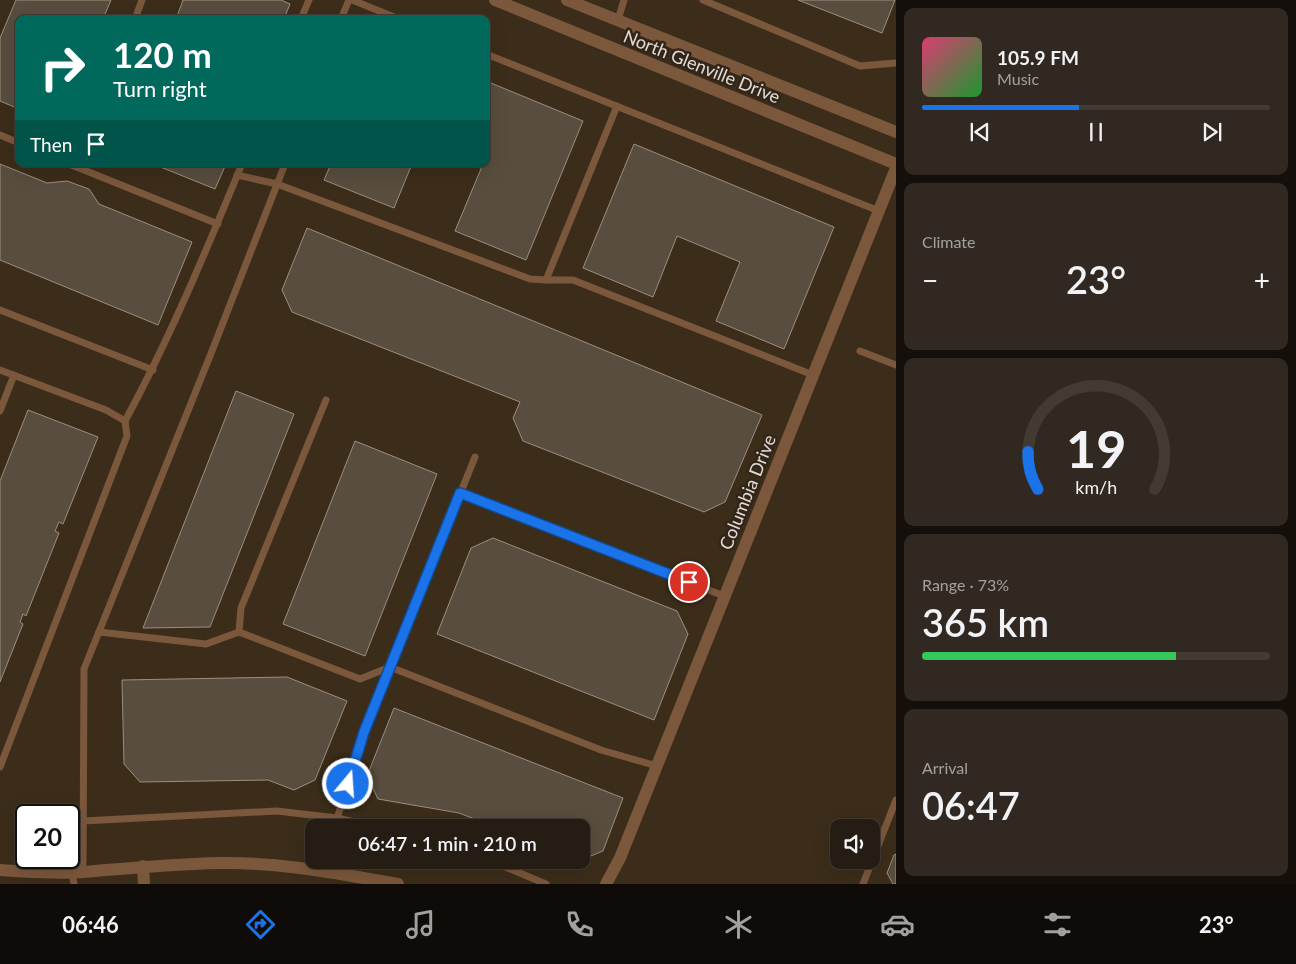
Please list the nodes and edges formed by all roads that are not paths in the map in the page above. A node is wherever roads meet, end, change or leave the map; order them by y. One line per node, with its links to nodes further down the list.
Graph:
1 (142, 0): 8 (lane)
2 (308, 0): 9 (lane)
3 (350, 0): 10 (lane); 11 (lane)
4 (495, 0): 19 (street, North Glenville Drive)
5 (567, 0): 12 (street, North Glenville Drive)
6 (624, 0): 12 (lane)
7 (703, 0): 14 (lane)
8 (136, 15)
9 (302, 15)
10 (344, 15)
11 (389, 15)
12 (618, 20): 16 (street, North Glenville Drive)
13 (490, 56): 15 (lane)
14 (896, 63)
15 (617, 106): 25 (lane); 27 (lane)
16 (896, 132)
17 (0, 136): 18 (lane)
18 (15, 142)
19 (896, 166): 25 (street, Columbia Drive)
20 (79, 167): 26 (lane)
21 (241, 167): 23 (lane)
22 (284, 167): 24 (lane)
23 (237, 175): 24 (lane); 26 (lane)
24 (277, 184): 27 (lane); 41 (lane)
25 (879, 211): 34 (street, Columbia Drive)
26 (218, 224): 32 (lane)
27 (546, 280): 34 (lane)
28 (0, 310): 32 (lane)
29 (860, 351): 30 (lane)
30 (896, 365)
31 (0, 370): 33 (lane)
32 (153, 370): 37 (lane)
33 (14, 375): 36 (lane); 37 (lane)
34 (813, 376): 40 (street, Columbia Drive)
35 (326, 400): 42 (lane)
36 (0, 411)
37 (125, 421): 45 (lane)
38 (475, 457): 39 (lane)
39 (460, 493): 40 (lane); 43 (lane)
40 (724, 596): 44 (street, Columbia Drive)
41 (99, 632): 42 (lane); 49 (lane)
42 (239, 632): 43 (lane)
43 (390, 667): 44 (lane); 47 (lane)
44 (657, 766): 59 (street, Columbia Drive)
45 (0, 767)
46 (896, 800): 60 (lane)
47 (337, 818): 48 (lane); 49 (lane)
48 (341, 819)
49 (83, 821): 55 (lane)
50 (143, 866): 51 (street); 55 (street); 56 (street)
51 (305, 867)
52 (334, 869): 57 (street)
53 (510, 869): 58 (lane)
54 (0, 870): 55 (street)
55 (76, 876)
56 (144, 884)
57 (398, 884)
58 (546, 884)
59 (606, 884)
60 (863, 884)

